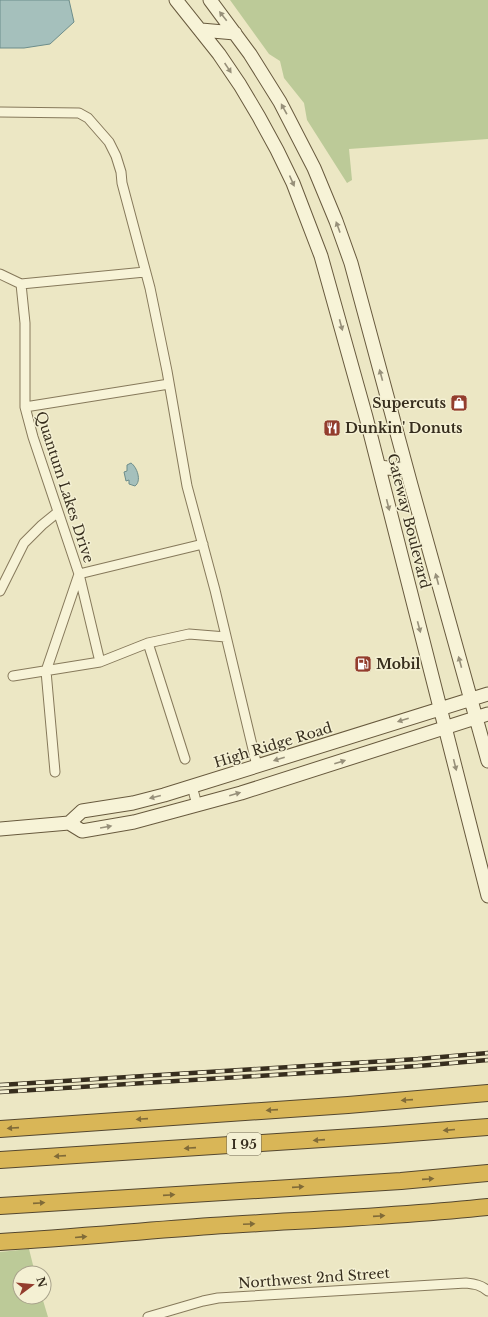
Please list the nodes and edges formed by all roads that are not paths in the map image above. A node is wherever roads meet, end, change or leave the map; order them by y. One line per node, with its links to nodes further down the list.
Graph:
1 (176, 0): 3 (main road, Gateway Boulevard)
2 (210, 0): 4 (main road, Gateway Boulevard, one-way to 2)
3 (201, 30): 4 (main road); 11 (main road, Gateway Boulevard, one-way to 11)
4 (235, 32): 12 (main road, Gateway Boulevard, one-way to 4)
5 (0, 112): 6 (street)
6 (145, 272): 8 (street); 9 (street)
7 (0, 274): 8 (street)
8 (21, 284): 10 (street, Quantum Lakes Drive)
9 (169, 384): 10 (street, Quantum Lakes Drive); 14 (street)
10 (26, 407): 13 (street, Quantum Lakes Drive)
11 (379, 467): 12 (main road); 24 (main road, Gateway Boulevard, one-way to 24)
12 (406, 470): 23 (main road, Gateway Boulevard, one-way to 12)
13 (58, 512): 15 (street, Quantum Lakes Drive); 16 (street)
14 (203, 544): 15 (street, Quantum Lakes Drive); 17 (street)
15 (79, 574): 19 (street, Quantum Lakes Drive); 20 (street, Quantum Lakes Drive)
16 (0, 591)
17 (226, 637): 18 (street); 29 (street)
18 (148, 643): 19 (street); 27 (street)
19 (100, 662): 20 (street)
20 (46, 671): 21 (street); 30 (street, Quantum Lakes Drive)
21 (13, 676)
22 (488, 694): 23 (main road, High Ridge Road)
23 (470, 699): 24 (main road, High Ridge Road); 25 (main road, Gateway Boulevard)
24 (440, 709): 26 (main road, Gateway Boulevard); 29 (main road, High Ridge Road, one-way to 29)
25 (482, 716): 26 (main road); 28 (main road, Gateway Boulevard)
26 (445, 728): 32 (main road, one-way to 26); 35 (main road, Gateway Boulevard, one-way to 35)
27 (185, 759)
28 (488, 760)
29 (257, 766): 31 (main road, High Ridge Road)
30 (55, 772)
31 (192, 786): 32 (street); 33 (main road, High Ridge Road, one-way to 33)
32 (197, 805): 33 (main road, one-way to 32)
33 (69, 823): 34 (main road)
34 (0, 829)
35 (488, 896)
36 (488, 1093): 38 (highway, one-way to 38)
37 (488, 1127): 39 (highway, I 95, one-way to 39)
38 (0, 1129)
39 (0, 1160)
40 (488, 1173): 41 (highway, one-way to 40)
41 (0, 1206)
42 (488, 1207): 43 (highway, one-way to 42)
43 (0, 1242)
44 (486, 1289): 45 (street, Northwest 2nd Street)
45 (148, 1317)

